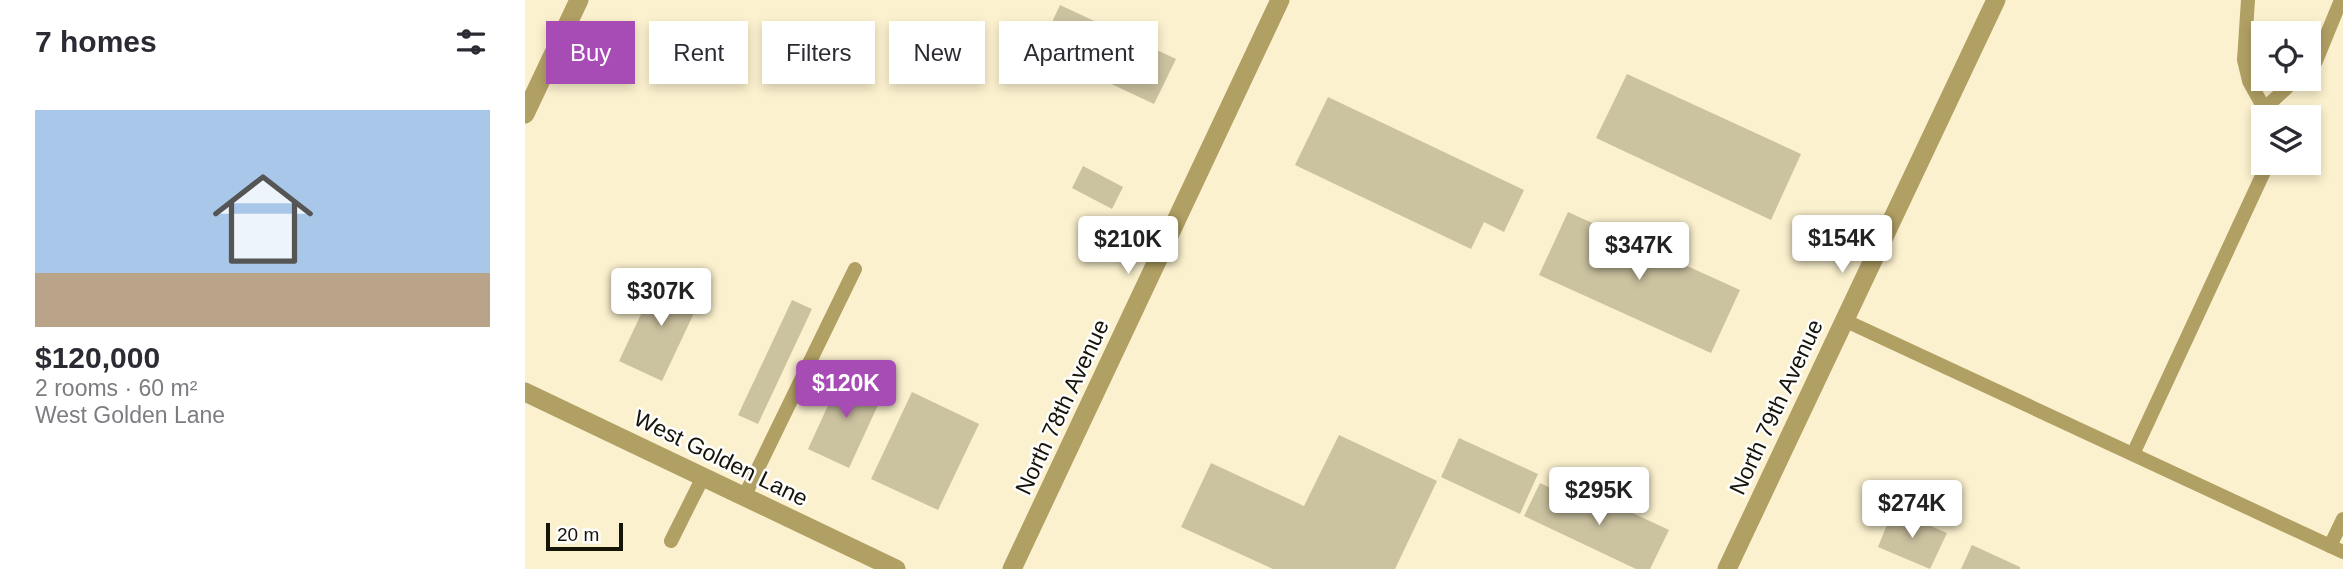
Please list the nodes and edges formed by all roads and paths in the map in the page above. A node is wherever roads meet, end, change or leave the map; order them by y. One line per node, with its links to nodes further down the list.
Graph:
1 (579, 0): 7 (street)
2 (1280, 0): 23 (street, North 78th Avenue)
3 (1996, 0): 14 (street, North 79th Avenue)
4 (2248, 0): 9 (lane)
5 (2341, 0): 6 (lane)
6 (2321, 49)
7 (531, 85): 11 (street)
8 (2286, 91): 10 (lane)
9 (2262, 105)
10 (2274, 105)
11 (525, 114)
12 (2261, 175): 16 (lane)
13 (855, 269): 18 (lane)
14 (1844, 320): 16 (lane); 24 (street, North 79th Avenue)
15 (525, 392): 17 (street, West Golden Lane)
16 (2133, 454): 21 (lane)
17 (703, 477): 18 (street, West Golden Lane); 20 (lane)
18 (744, 497): 22 (street, West Golden Lane)
19 (2343, 519): 21 (lane)
20 (671, 541)
21 (2337, 549)
22 (896, 569)
23 (1012, 569)
24 (1727, 569)

